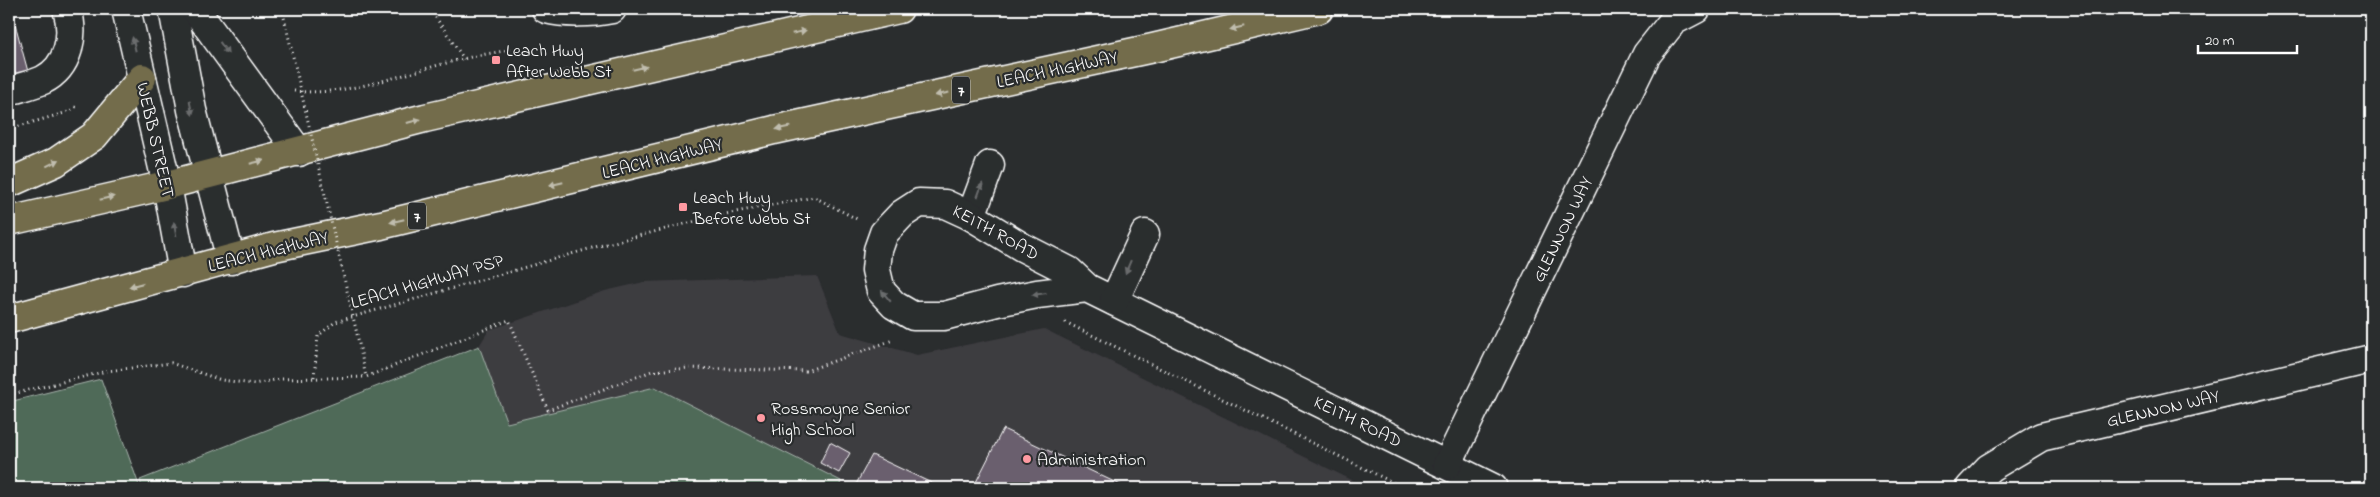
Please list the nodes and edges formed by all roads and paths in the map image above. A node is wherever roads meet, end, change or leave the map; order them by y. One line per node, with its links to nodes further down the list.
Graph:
1 (67, 9): 16 (street)
2 (126, 9): 14 (street, WEBB STREET, one-way to 2)
3 (173, 9): 21 (street, one-way to 21)
4 (196, 9): 19 (street, one-way to 19)
5 (430, 9): 13 (path)
6 (546, 9): 7 (street)
7 (612, 9)
8 (899, 9): 19 (highway, one-way to 8)
9 (1319, 9): 28 (highway, LEACH HIGHWAY / 7, one-way to 28)
10 (1696, 9): 38 (street, GLENNON WAY)
11 (283, 11): 36 (path, bridge)
12 (520, 48): 13 (path)
13 (464, 59): 15 (path)
14 (142, 78): 22 (highway, one-way to 14); 23 (street, WEBB STREET)
15 (289, 90)
16 (9, 91)
17 (81, 103): 18 (path)
18 (9, 129)
19 (299, 152): 21 (highway, one-way to 19)
20 (990, 165): 24 (street, one-way to 20)
21 (209, 174): 23 (highway); 28 (street)
22 (9, 184)
23 (167, 185): 25 (highway, one-way to 23); 29 (street, WEBB STREET, one-way to 23)
24 (971, 216): 26 (street, KEITH ROAD); 30 (street, KEITH ROAD)
25 (9, 221)
26 (884, 233): 30 (street, KEITH ROAD, one-way to 26); 35 (path, LEACH HIGHWAY PSP)
27 (1145, 234): 31 (street, one-way to 31)
28 (231, 260): 29 (highway, LEACH HIGHWAY / 7)
29 (183, 272): 32 (highway, LEACH HIGHWAY / 7, one-way to 32)
30 (1076, 290): 31 (street, KEITH ROAD); 39 (path)
31 (1114, 301): 38 (street, KEITH ROAD)
32 (9, 319)
33 (899, 338): 36 (path)
34 (2371, 359): 41 (street, GLENNON WAY)
35 (314, 377): 36 (path); 37 (path)
36 (366, 377)
37 (9, 395)
38 (1447, 465): 40 (street, KEITH ROAD)
39 (1404, 488)
40 (1493, 488)
41 (1970, 488)

